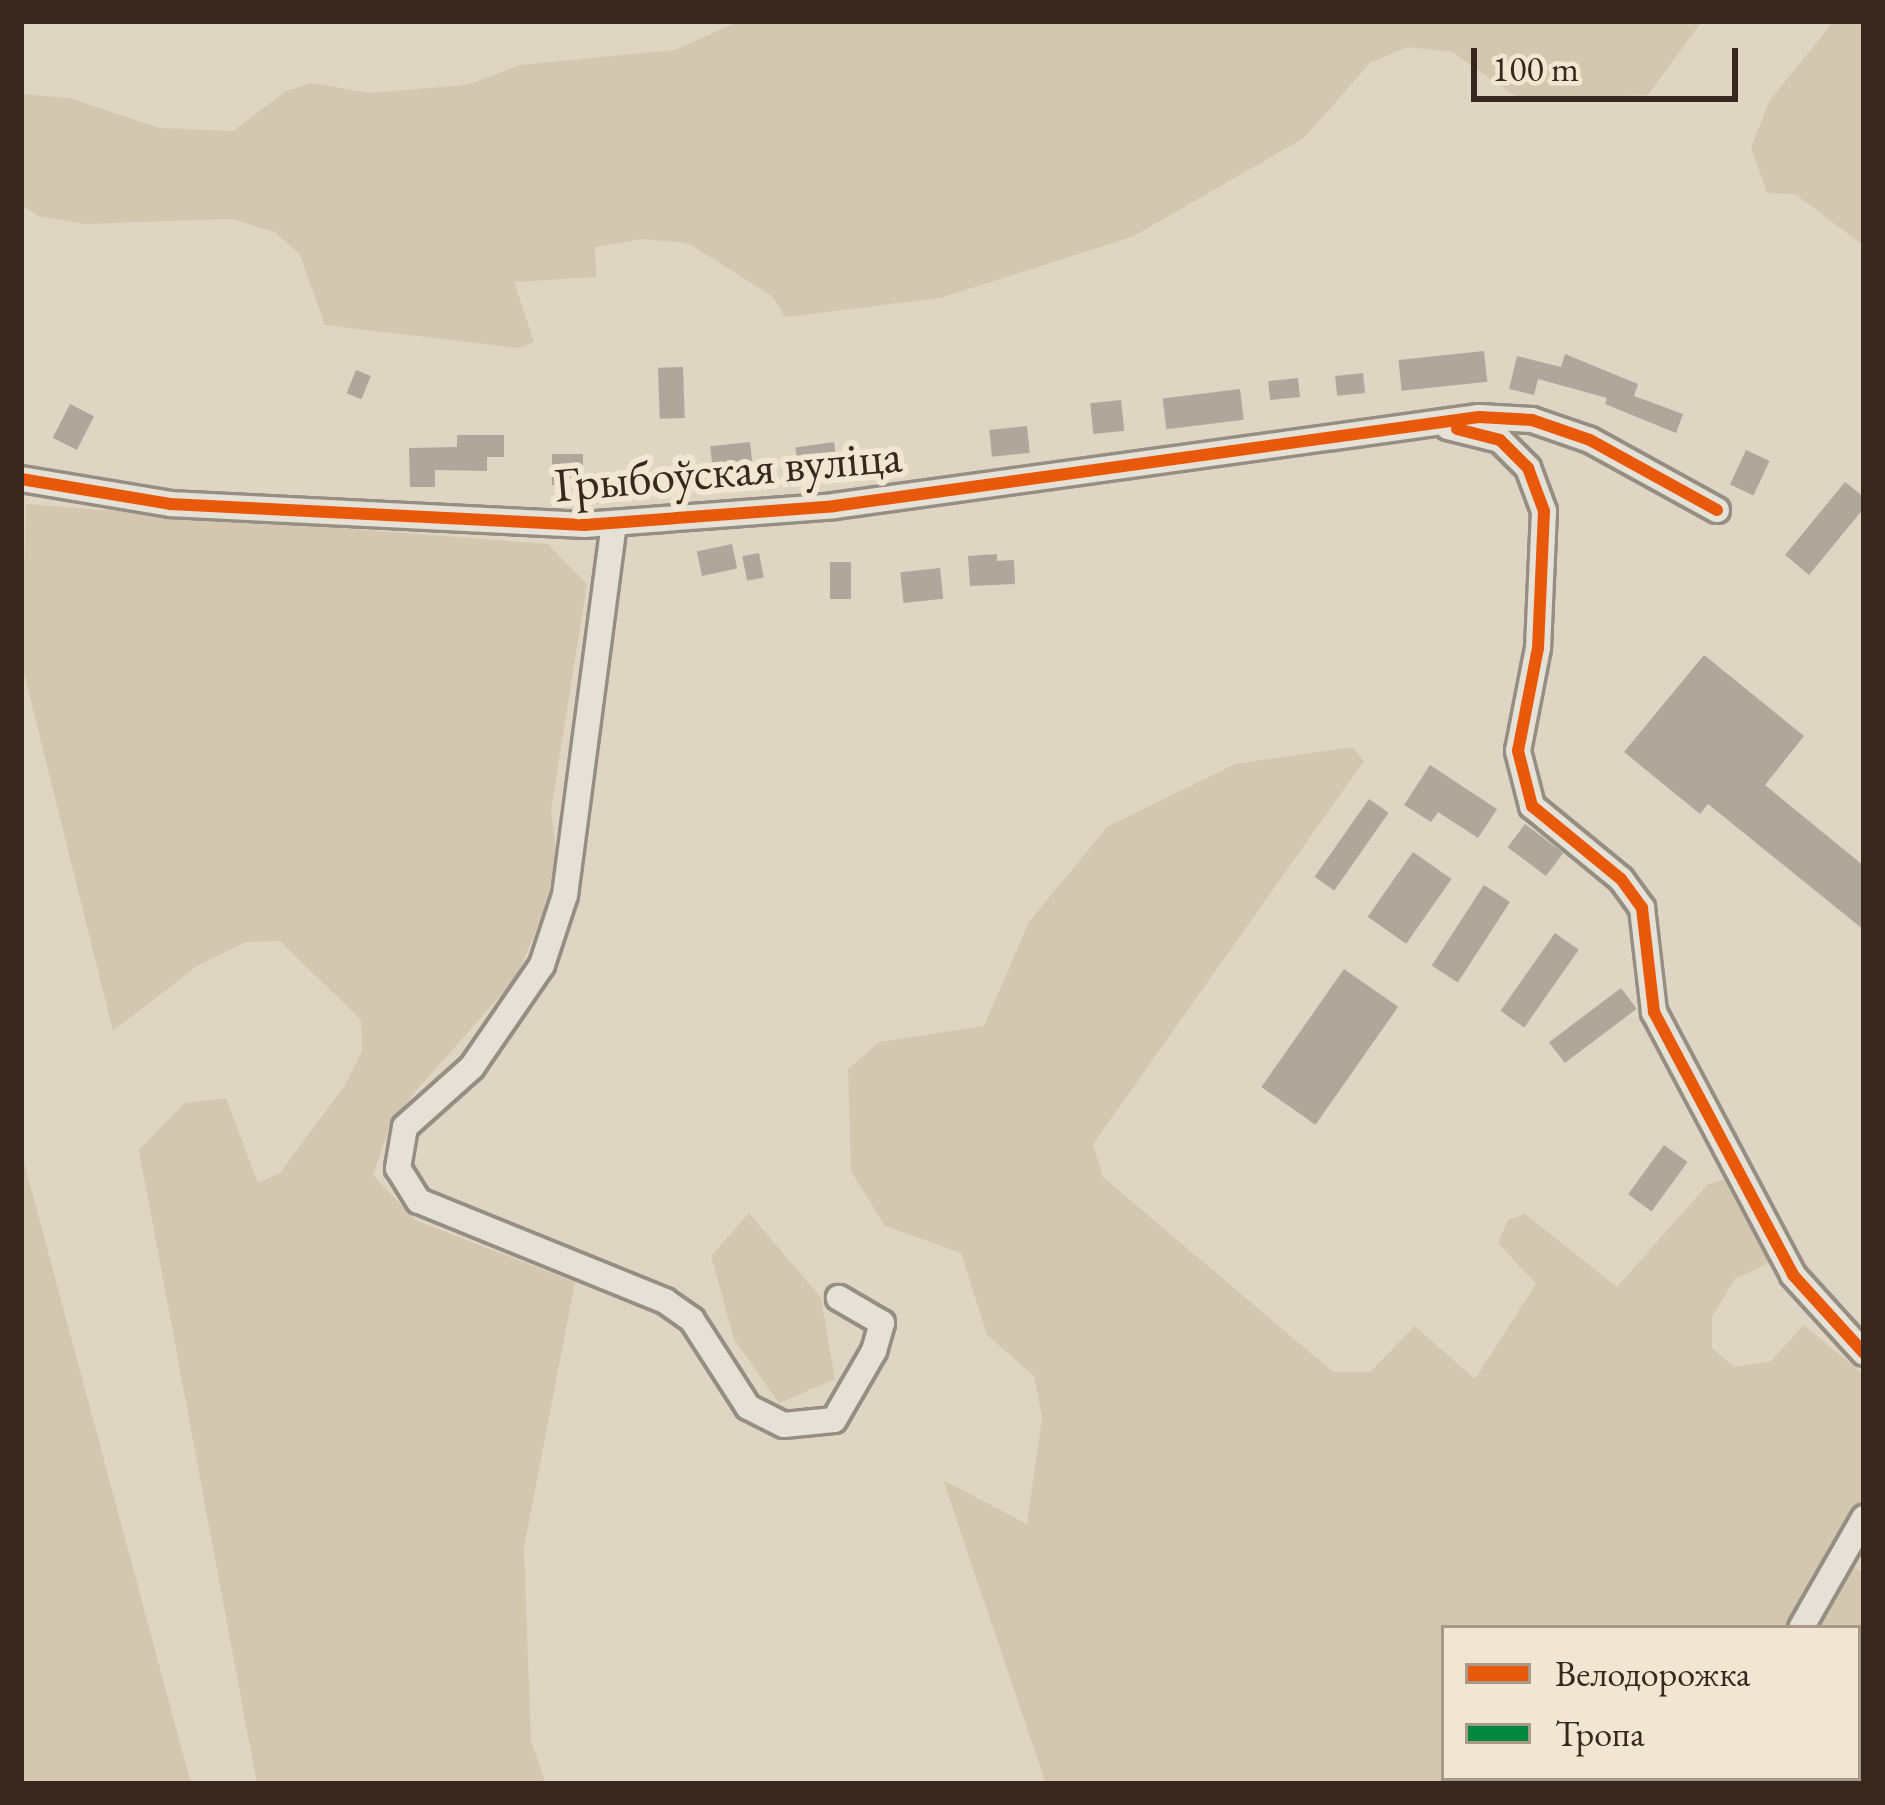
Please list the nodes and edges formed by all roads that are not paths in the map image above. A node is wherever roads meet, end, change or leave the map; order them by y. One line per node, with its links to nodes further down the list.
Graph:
1 (1439, 426): 3 (street, Грыбоўская вуліца); 4 (street, Грыбоўская вуліца); 6 (street)
2 (21, 479): 4 (street, Грыбоўская вуліца)
3 (1718, 510)
4 (614, 524): 5 (street)
5 (839, 1298)
6 (1864, 1353)
7 (1864, 1518): 8 (street)
8 (1803, 1625)

